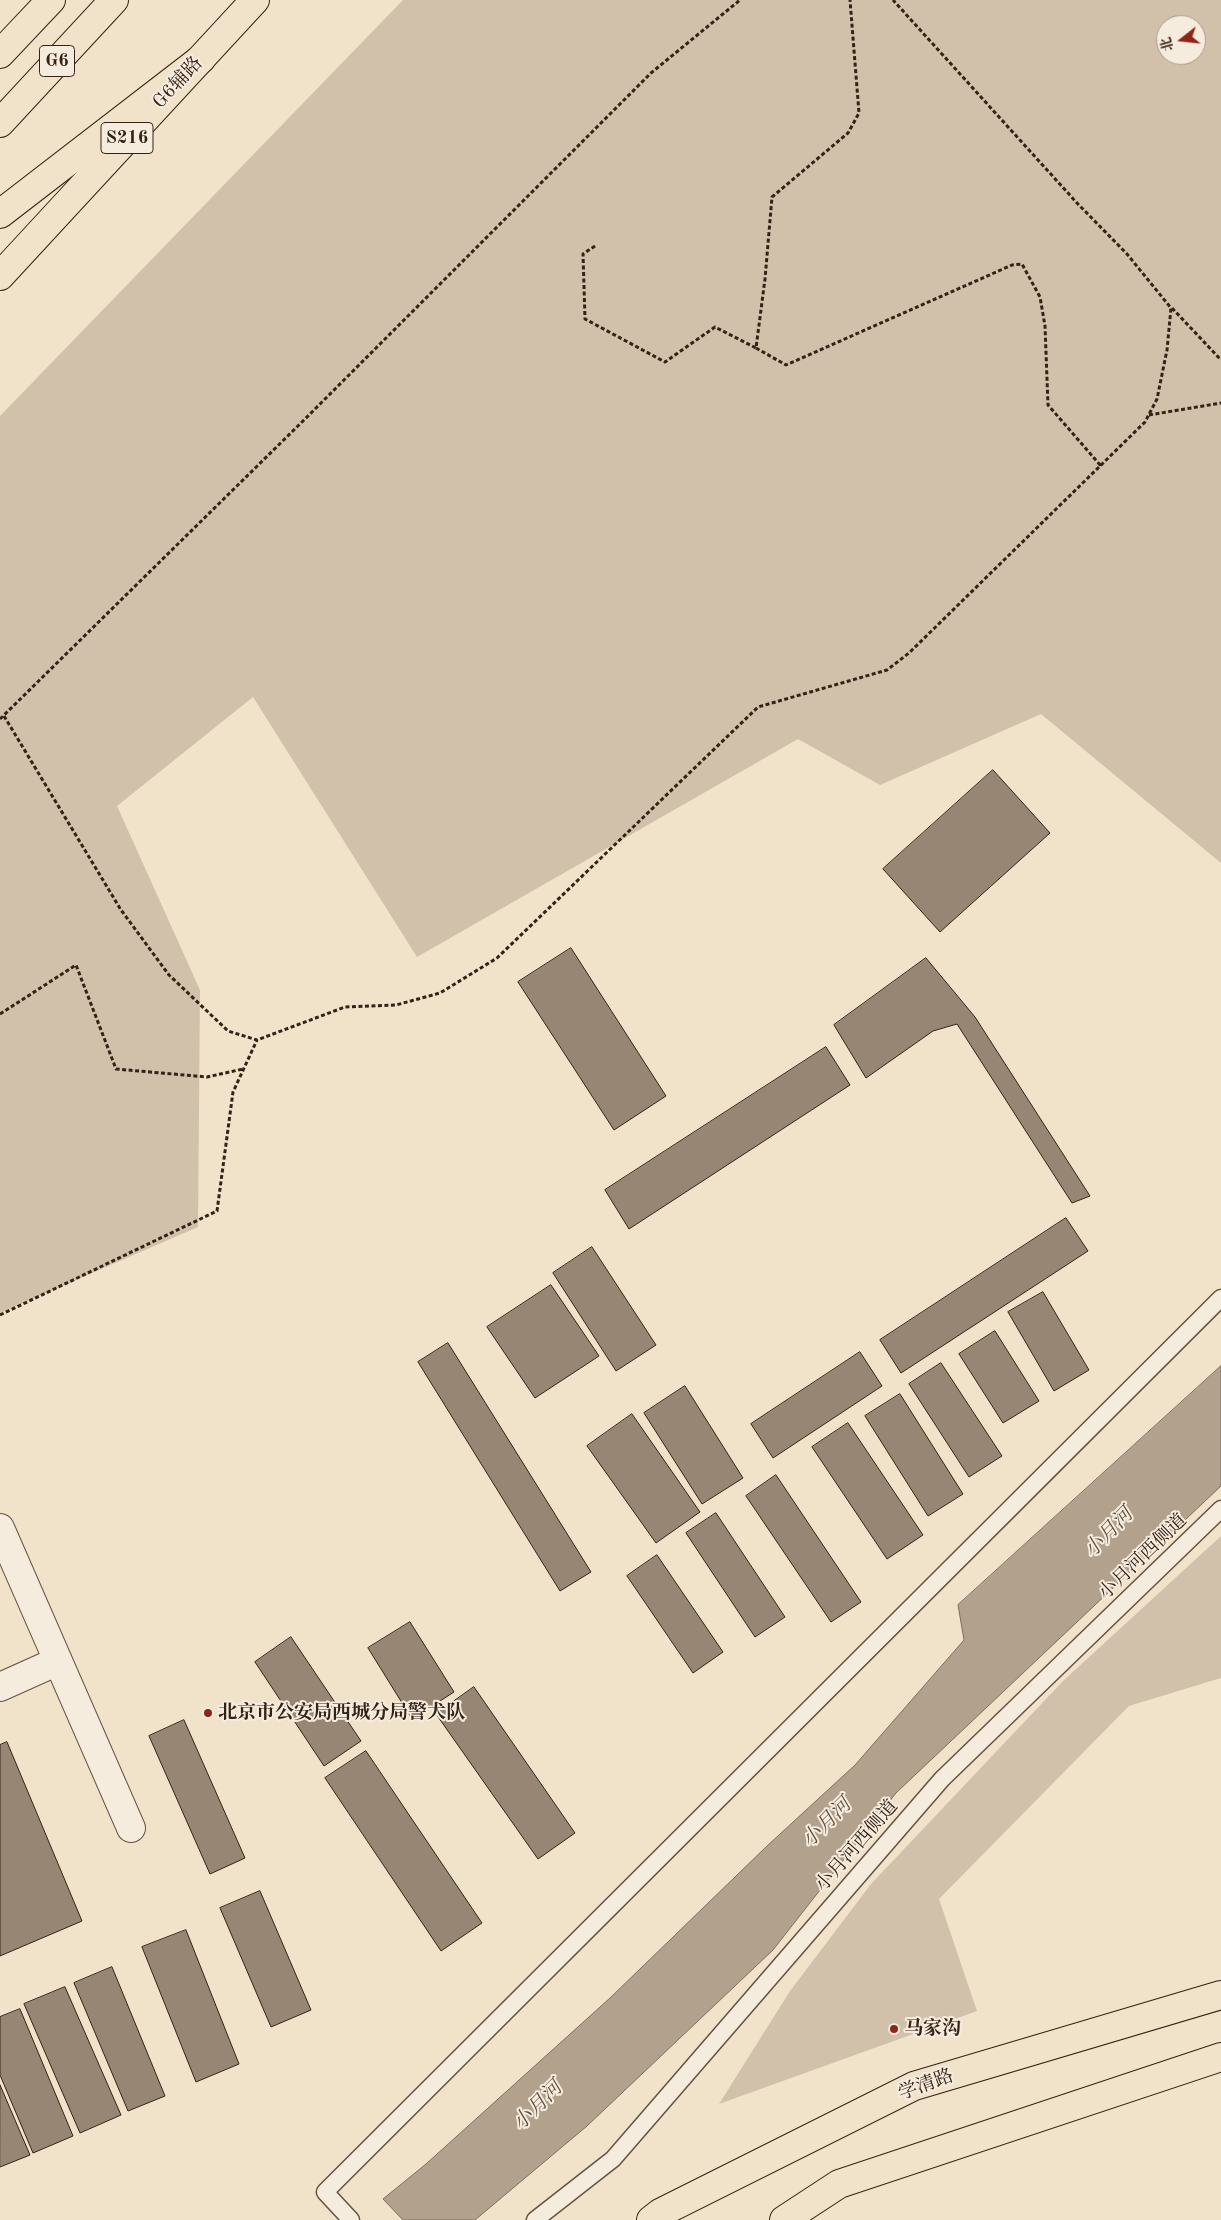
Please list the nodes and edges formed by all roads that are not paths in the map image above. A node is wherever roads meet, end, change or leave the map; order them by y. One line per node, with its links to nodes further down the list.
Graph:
1 (51, 0): 4 (main road, G6)
2 (114, 0): 6 (main road, G6)
3 (255, 0): 5 (main road, G6辅路 / S216)
4 (0, 54)
5 (201, 58): 7 (main road); 8 (main road, G6辅路 / S216)
6 (0, 123)
7 (0, 214)
8 (0, 276)
9 (1221, 1298): 18 (lane)
10 (1221, 1509): 19 (lane, 小月河西侧道)
11 (0, 1528): 12 (street)
12 (7, 1565): 13 (street)
13 (58, 1661): 14 (street); 15 (street)
14 (0, 1687)
15 (131, 1828)
16 (1221, 1995): 20 (main road, 学清路)
17 (1221, 2057): 21 (main road)
18 (351, 2220)
19 (535, 2220)
20 (651, 2220)
21 (784, 2220)

